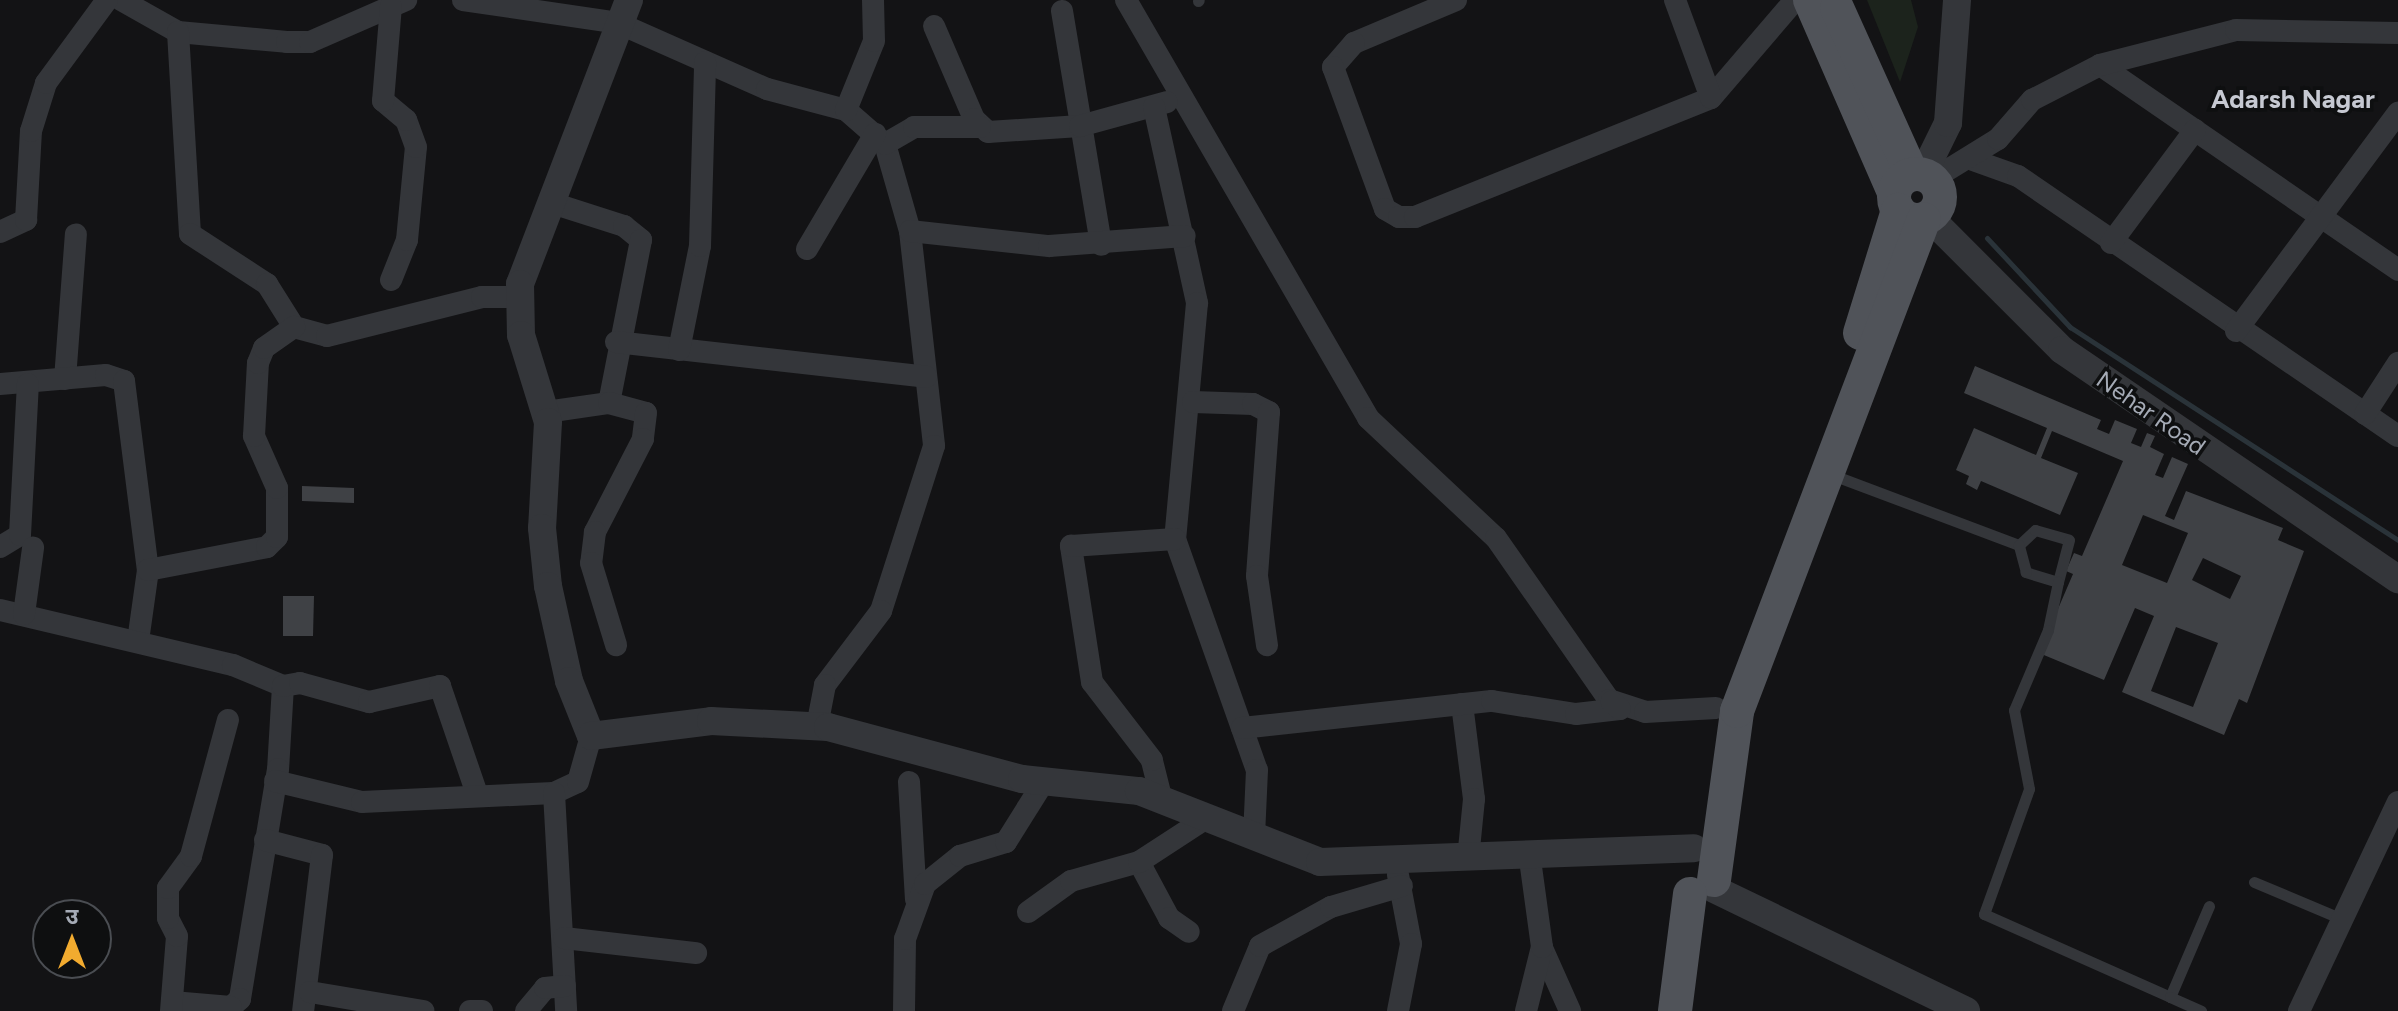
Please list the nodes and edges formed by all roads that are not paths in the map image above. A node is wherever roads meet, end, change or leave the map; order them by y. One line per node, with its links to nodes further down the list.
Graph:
1 (107, 0): 34 (street)
2 (121, 0): 16 (street)
3 (463, 0): 14 (street)
4 (873, 0): 23 (street)
5 (1126, 0): 20 (street)
6 (1456, 0): 21 (street)
7 (1675, 0): 21 (street)
8 (1795, 0): 21 (street)
9 (1810, 0): 30 (main road)
10 (1834, 0): 30 (main road)
11 (1957, 0): 30 (street)
12 (399, 3): 16 (street); 41 (street)
13 (1062, 11): 25 (street)
14 (624, 12): 18 (street); 31 (street)
15 (934, 26): 26 (street)
16 (178, 32): 43 (street)
17 (2398, 33): 19 (street)
18 (705, 62): 23 (street); 46 (street)
19 (2100, 65): 27 (street); 29 (street)
20 (1178, 97): 22 (street); 71 (street)
21 (1711, 98)
22 (1154, 107): 25 (street); 36 (street)
23 (846, 110): 28 (street)
24 (2398, 113): 32 (street)
25 (1080, 126): 26 (street); 38 (street)
26 (980, 127): 28 (street)
27 (2195, 130): 32 (street); 37 (street)
28 (880, 139): 33 (street); 39 (street)
29 (1970, 159): 30 (street); 37 (street)
30 (1916, 195): 57 (main road); 63 (street, Nehar Road)
31 (552, 203): 42 (street); 45 (street)
32 (2321, 217): 40 (street); 44 (street)
33 (910, 231): 38 (street); 48 (street)
34 (0, 232)
35 (76, 234): 49 (street)
36 (1185, 236): 38 (street); 52 (street)
37 (2111, 243): 44 (street)
38 (1101, 245)
39 (807, 249)
40 (2398, 270)
41 (391, 280)
42 (520, 297): 43 (street); 54 (street)
43 (294, 327): 62 (street)
44 (2236, 331): 55 (street)
45 (616, 342): 46 (street); 53 (street)
46 (679, 350): 48 (street)
47 (2398, 363): 55 (street)
48 (926, 377): 75 (street)
49 (65, 379): 51 (street); 62 (street)
50 (0, 384): 51 (street)
51 (28, 384): 60 (street)
52 (1193, 402): 58 (street); 69 (street)
53 (609, 403): 54 (street); 68 (street)
54 (546, 412): 77 (street)
55 (2365, 414): 56 (street)
56 (2398, 436)
57 (1818, 470): 59 (lane); 73 (main road); 92 (main road)
58 (1175, 539): 76 (street); 83 (street)
59 (2019, 545): 64 (lane); 64 (lane)
60 (0, 547)
61 (33, 548): 66 (street)
62 (148, 570): 67 (street)
63 (2398, 579)
64 (2058, 582): 103 (lane)
65 (0, 610): 66 (street)
66 (24, 614): 67 (street)
67 (138, 641): 70 (street)
68 (616, 645)
69 (1267, 645)
70 (283, 686): 78 (street); 82 (street)
71 (1609, 700): 72 (street); 73 (street)
72 (1462, 704): 76 (street); 89 (street)
73 (1716, 708): 92 (main road)
74 (228, 720): 105 (street)
75 (817, 726): 77 (street); 80 (street)
76 (1242, 728): 86 (street)
77 (591, 736): 81 (street)
78 (275, 781): 82 (street); 87 (street)
79 (909, 782): 94 (street)
80 (1043, 783): 83 (street); 94 (street)
81 (554, 793): 82 (street); 99 (street)
82 (477, 794)
83 (1161, 797): 85 (street)
84 (2398, 802): 97 (street)
85 (1205, 819): 86 (street); 90 (street)
86 (1254, 836): 91 (street)
87 (265, 840): 104 (street); 105 (street)
88 (1529, 852): 89 (street); 92 (street); 100 (street)
89 (1468, 859): 91 (street)
90 (1139, 862): 96 (street); 98 (street)
91 (1398, 874): 112 (street); 113 (street)
92 (1702, 880): 116 (main road); 117 (main road); 118 (street)
93 (2254, 882): 97 (lane)
94 (916, 899): 111 (street)
95 (2209, 906): 103 (lane)
96 (1028, 912)
97 (2342, 919): 120 (street)
98 (1189, 932)
99 (564, 938): 101 (street); 102 (street)
100 (1542, 947): 114 (street); 115 (street)
101 (696, 953)
102 (565, 986): 109 (street); 110 (street)
103 (2170, 997): 119 (lane)
104 (306, 1001): 106 (street)
105 (171, 1007)
106 (423, 1011)
107 (470, 1011): 108 (street)
108 (482, 1011)
109 (526, 1011)
110 (566, 1011)
111 (904, 1011)
112 (1233, 1011)
113 (1398, 1011)
114 (1526, 1011)
115 (1570, 1011)
116 (1675, 1011)
117 (1697, 1011)
118 (1966, 1011)
119 (2201, 1011)
120 (2299, 1011)

